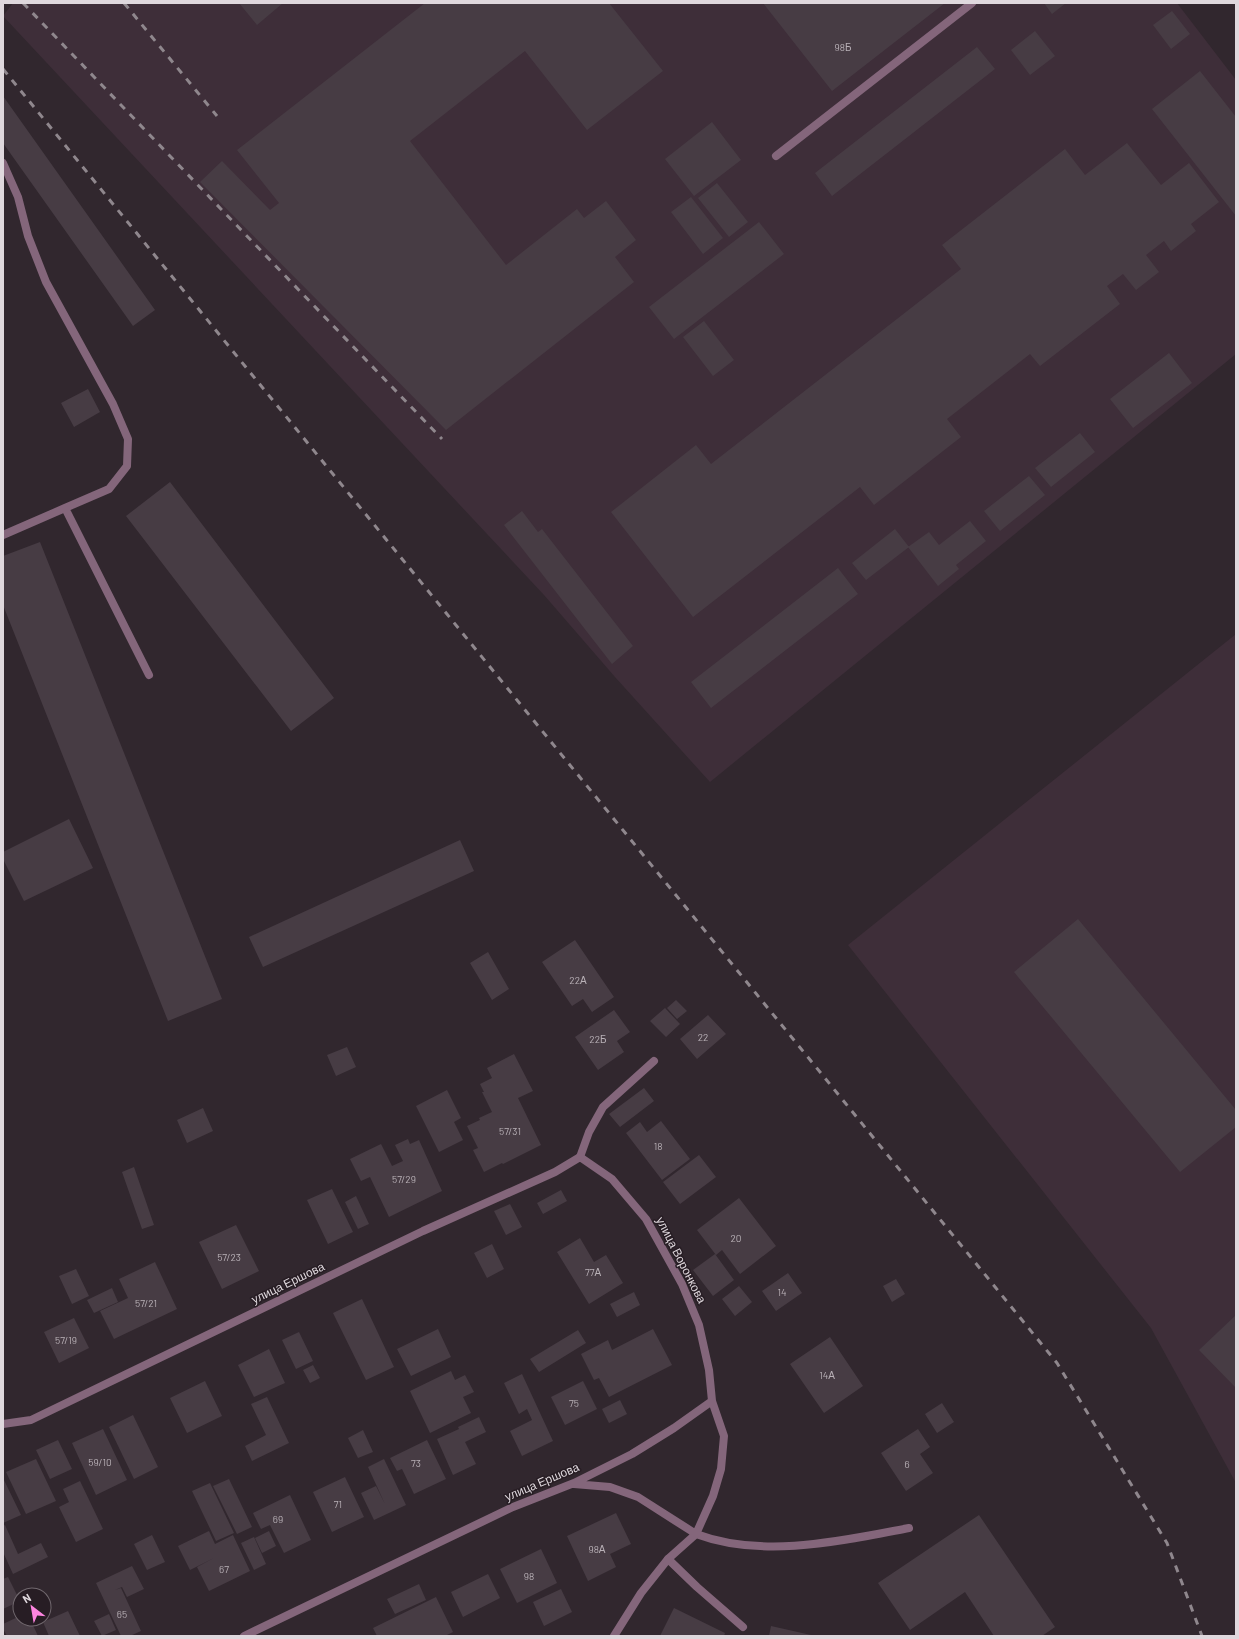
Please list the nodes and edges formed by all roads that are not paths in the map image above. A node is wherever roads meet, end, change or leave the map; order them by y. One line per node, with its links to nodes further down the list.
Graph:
1 (972, 3): 2 (street)
2 (776, 156)
3 (3, 164): 4 (street)
4 (65, 508): 5 (street); 6 (street)
5 (3, 535)
6 (149, 675)
7 (654, 1061): 8 (street)
8 (580, 1157): 9 (street, улица Воронкова); 10 (street, улица Ершова)
9 (712, 1401): 11 (street, улица Ершова); 13 (street, улица Воронкова)
10 (3, 1424)
11 (574, 1483): 13 (street); 16 (street, улица Ершова)
12 (909, 1528): 13 (street)
13 (696, 1534): 14 (street)
14 (668, 1559): 15 (street); 17 (street)
15 (743, 1627)
16 (244, 1636)
17 (614, 1636)

